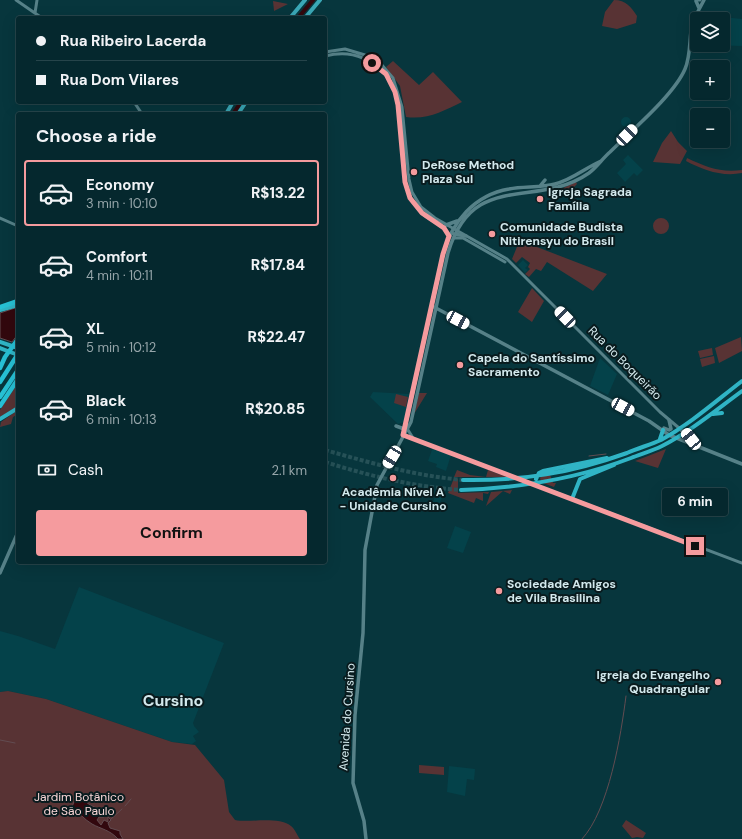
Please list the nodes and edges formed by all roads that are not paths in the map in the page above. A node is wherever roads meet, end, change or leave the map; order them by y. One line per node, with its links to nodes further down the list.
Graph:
1 (16, 0): 7 (street)
2 (37, 0): 7 (street)
3 (305, 0): 9 (main road)
4 (320, 0): 10 (main road)
5 (700, 1): 6 (main road, Avenida do Cursino); 6 (main road)
6 (698, 9): 13 (main road, Avenida do Cursino)
7 (34, 14): 8 (street)
8 (38, 16)
9 (292, 16)
10 (307, 16)
11 (327, 52): 21 (street)
12 (327, 56): 25 (street)
13 (601, 160): 14 (main road, Avenida do Cursino); 15 (main road, Avenida do Cursino)
14 (587, 169): 15 (main road); 17 (main road, Avenida do Cursino)
15 (580, 178): 19 (main road, Avenida do Cursino)
16 (545, 180): 17 (main road)
17 (540, 186): 19 (main road, Avenida do Cursino)
18 (0, 218): 20 (street)
19 (460, 222): 21 (main road); 22 (main road, Avenida do Cursino); 23 (main road, Avenida do Cursino); 24 (main road)
20 (16, 225)
21 (446, 225): 22 (street)
22 (453, 228): 23 (street); 25 (main road, Avenida do Cursino)
23 (456, 232): 24 (main road); 25 (main road); 26 (main road, Avenida do Cursino)
24 (465, 235): 27 (street)
25 (449, 236): 30 (main road, Avenida do Cursino)
26 (453, 238): 27 (street); 32 (main road, Avenida do Cursino)
27 (506, 260): 54 (street, Rua do Boqueirão)
28 (16, 303): 31 (highway)
29 (16, 306): 33 (highway)
30 (432, 306): 32 (main road); 58 (main road, Avenida do Cursino)
31 (0, 307)
32 (436, 308): 55 (main road); 58 (main road, Avenida do Cursino)
33 (0, 310)
34 (0, 342): 36 (highway)
35 (16, 342): 39 (highway)
36 (16, 347)
37 (2, 349): 38 (highway)
38 (16, 354)
39 (5, 357): 41 (highway); 42 (highway)
40 (16, 358): 45 (highway)
41 (0, 361)
42 (0, 368)
43 (16, 373): 48 (highway)
44 (742, 381): 57 (highway)
45 (0, 382)
46 (16, 382): 49 (highway)
47 (742, 391): 52 (highway)
48 (0, 397)
49 (0, 406)
50 (16, 409): 53 (highway)
51 (722, 413): 52 (highway)
52 (711, 414): 60 (highway)
53 (0, 419)
54 (669, 420): 55 (main road); 57 (street, Rua do Boqueirão)
55 (657, 425): 59 (main road)
56 (396, 426): 58 (main road)
57 (679, 428): 60 (main road, Rua do Boqueirão); 61 (highway)
58 (406, 429): 62 (main road, Avenida do Cursino); 63 (street)
59 (663, 430): 61 (main road); 65 (highway)
60 (685, 432): 64 (highway); 66 (main road, Rua do Boqueirão)
61 (669, 435): 64 (main road); 65 (highway)
62 (404, 436): 63 (street); 77 (main road, Avenida do Cursino)
63 (413, 438): 71 (street)
64 (676, 438): 66 (main road); 68 (highway)
65 (659, 440): 67 (highway)
66 (696, 445): 69 (main road)
67 (617, 456): 70 (highway); 71 (highway)
68 (615, 464): 72 (highway); 73 (highway)
69 (742, 464)
70 (463, 480)
71 (535, 484): 73 (street)
72 (461, 490)
73 (572, 499): 75 (street)
74 (16, 536): 76 (main road)
75 (742, 563)
76 (0, 572)
77 (366, 839)

